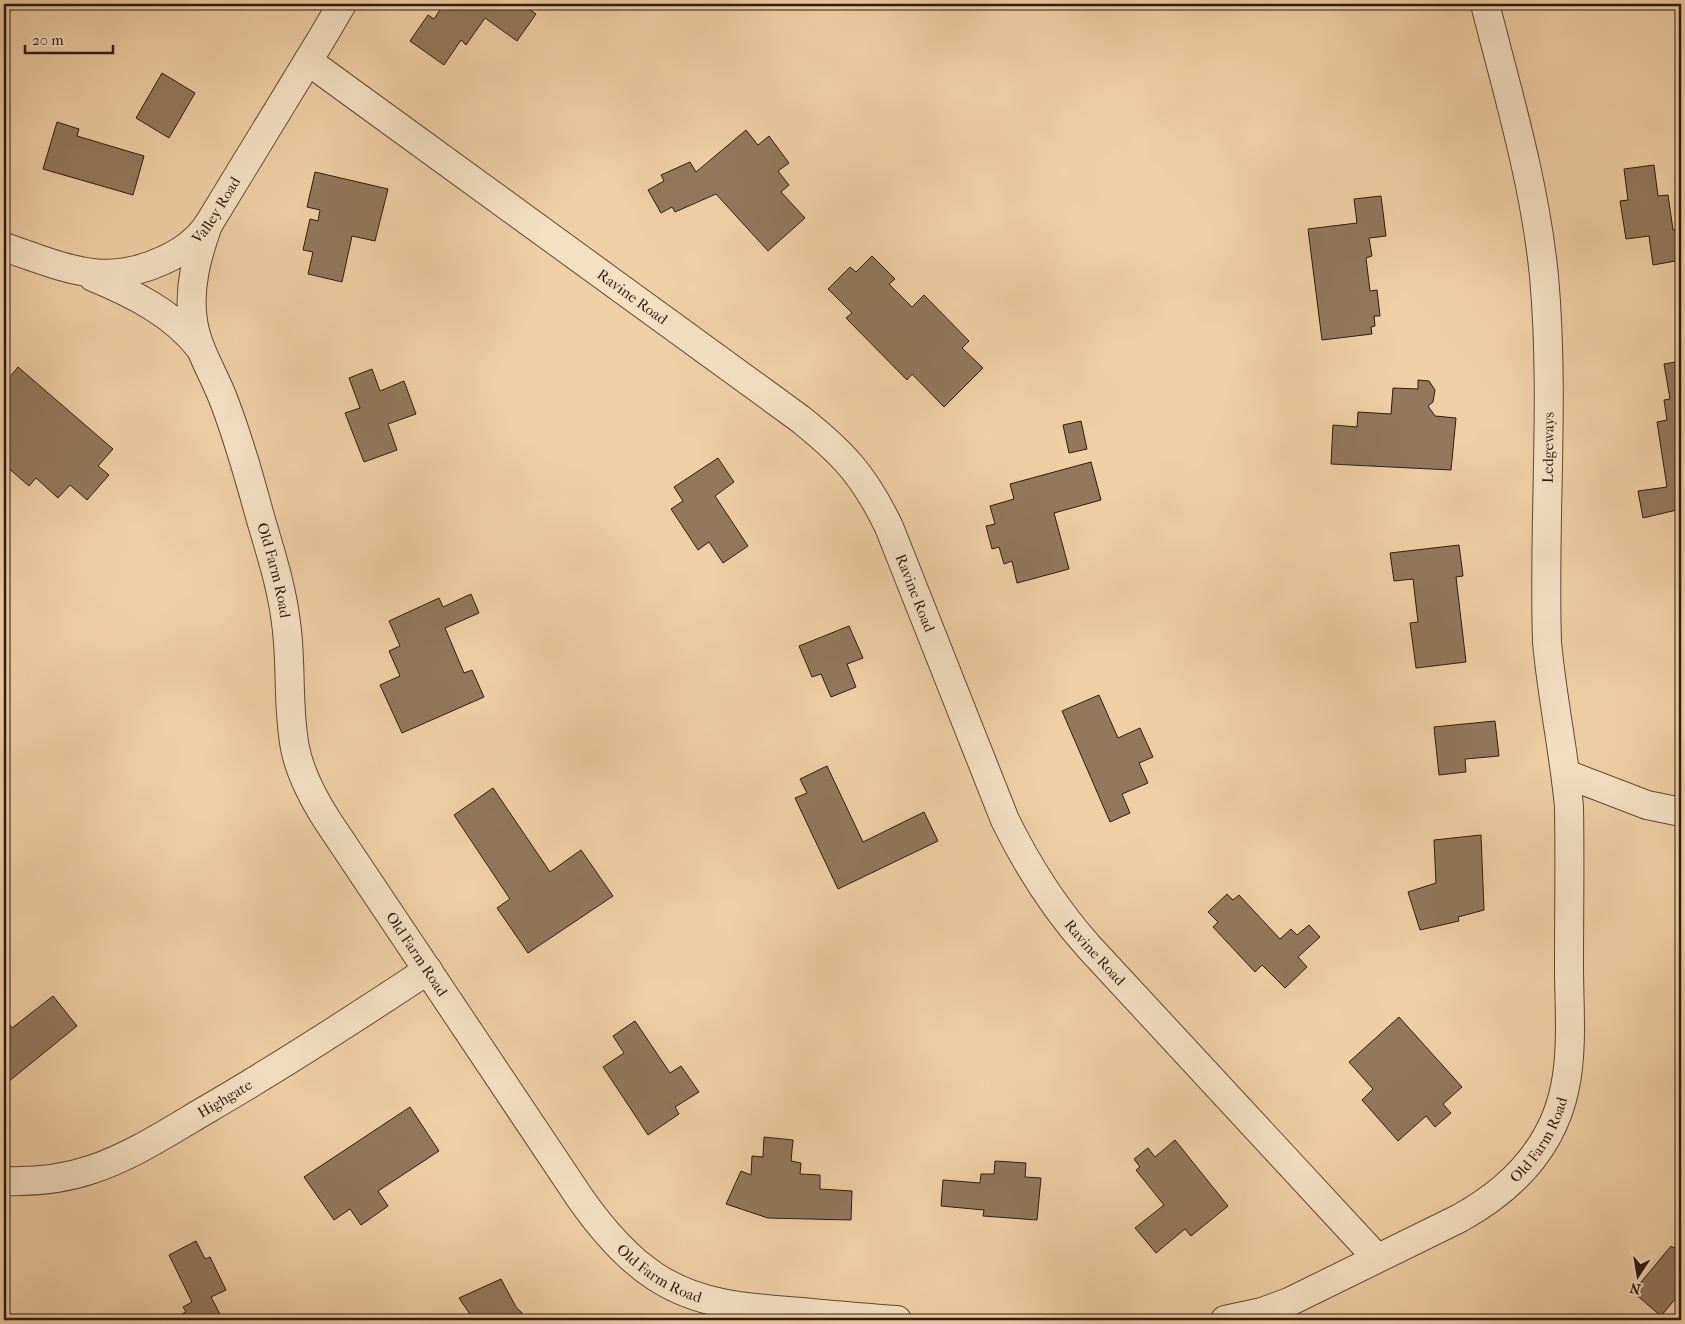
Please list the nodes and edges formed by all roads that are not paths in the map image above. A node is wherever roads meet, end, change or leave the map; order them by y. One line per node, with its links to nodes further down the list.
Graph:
1 (342, 4): 3 (street, Valley Road)
2 (1485, 4): 8 (street, Ledgeways)
3 (308, 61): 4 (street, Valley Road); 12 (street, Ravine Road)
4 (208, 225): 6 (street, Valley Road); 7 (street, Old Farm Road)
5 (4, 247): 6 (street, Valley Road)
6 (80, 272): 7 (street, Old Farm Road)
7 (202, 352): 10 (street, Old Farm Road)
8 (1566, 774): 9 (street); 12 (street, Old Farm Road)
9 (1681, 812)
10 (428, 970): 11 (street, Highgate); 13 (street, Old Farm Road)
11 (4, 1181)
12 (1377, 1258): 14 (street, Old Farm Road)
13 (896, 1320)
14 (1225, 1320)

